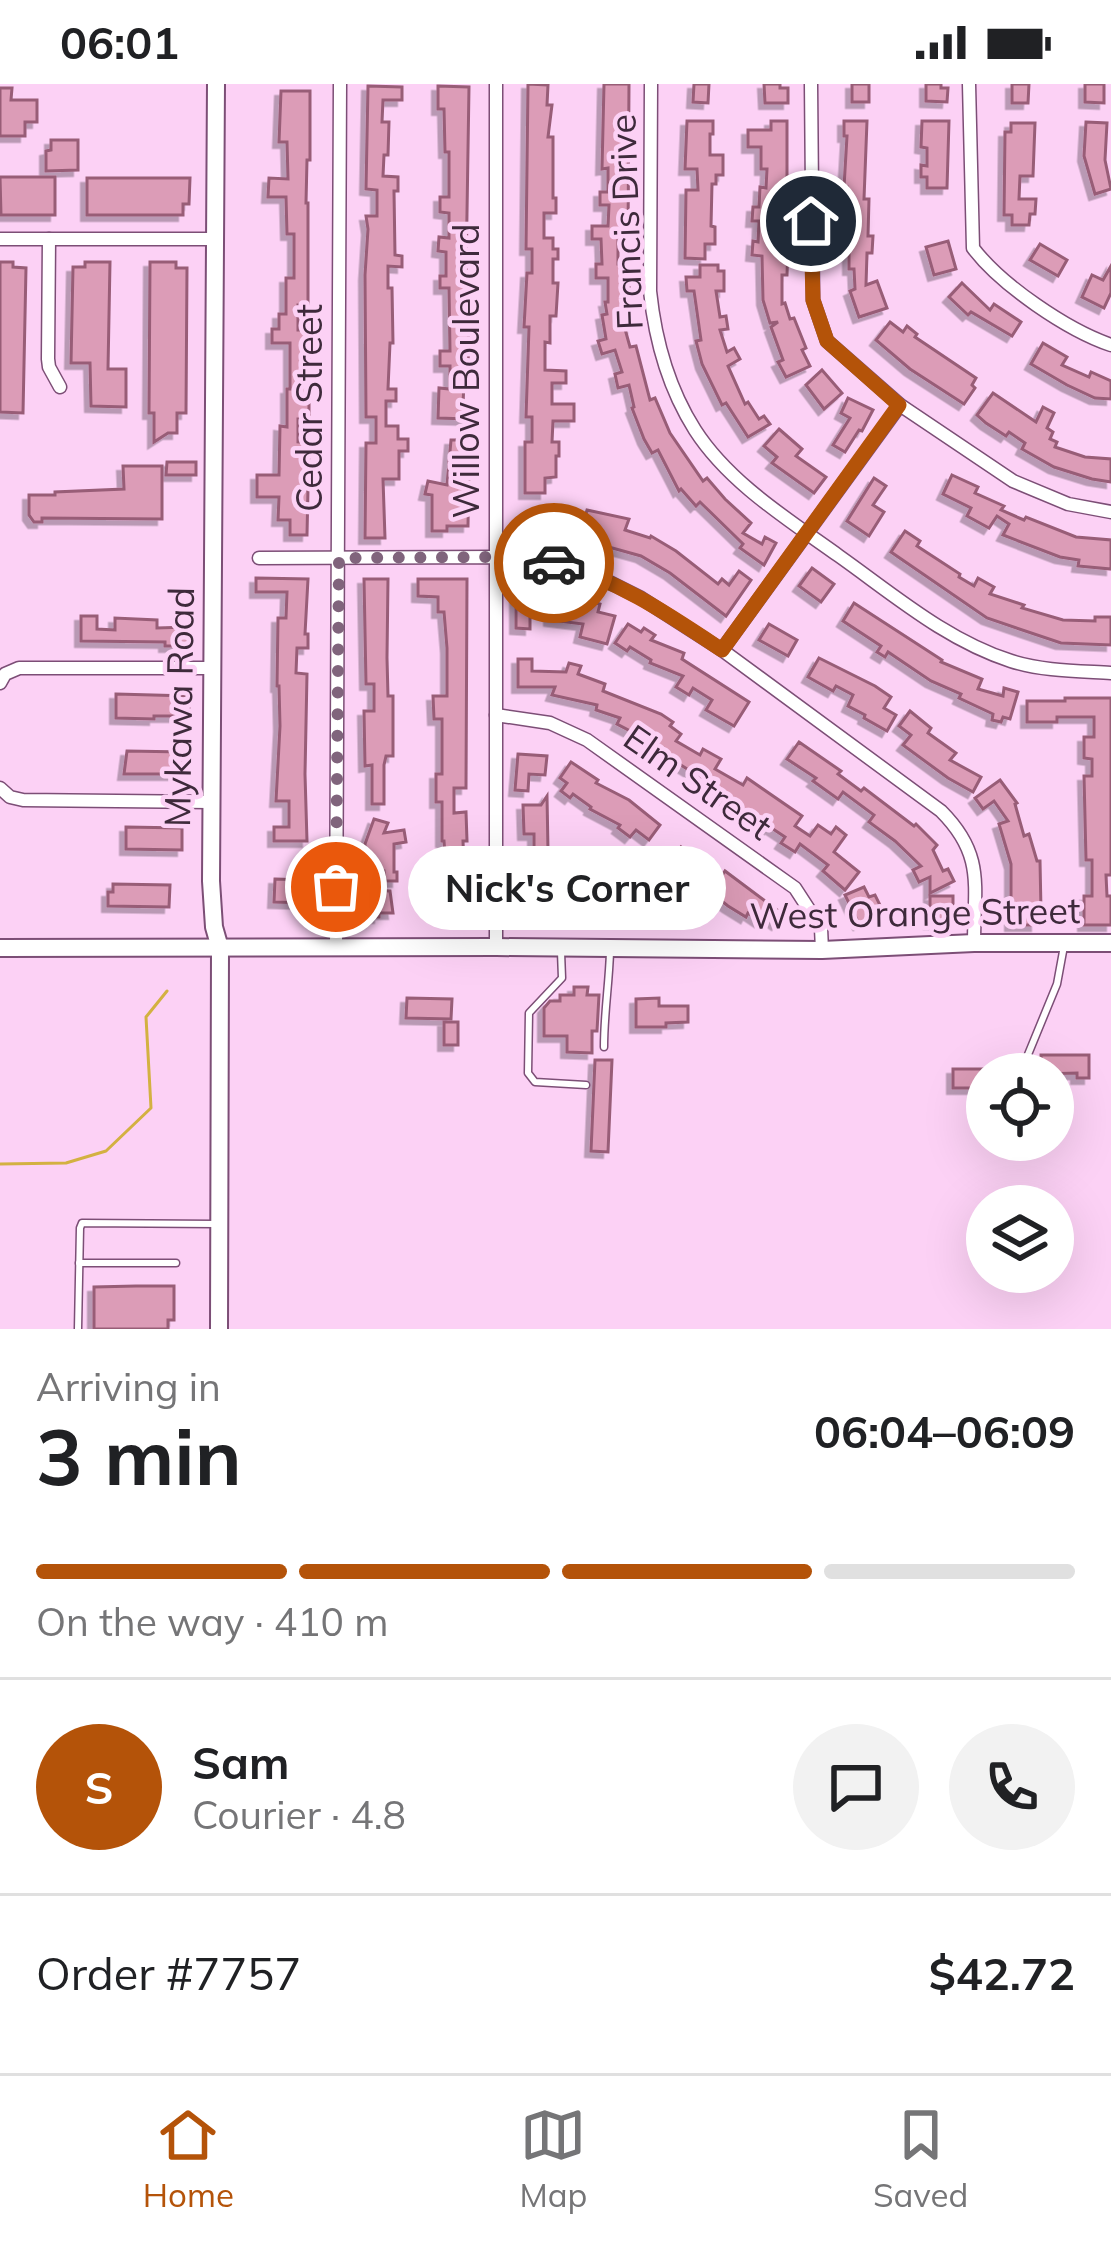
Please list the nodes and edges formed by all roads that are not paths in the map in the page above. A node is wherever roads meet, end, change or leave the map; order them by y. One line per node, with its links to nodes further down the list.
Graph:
1 (216, 84): 9 (main road, Mykawa Road)
2 (340, 84): 17 (street, Cedar Street)
3 (496, 84): 15 (street, Willow Boulevard)
4 (651, 84): 14 (street, Francis Drive)
5 (811, 84): 12 (street)
6 (969, 84): 10 (street)
7 (0, 239): 8 (street)
8 (49, 239): 9 (street); 11 (street)
9 (215, 239): 19 (main road, Mykawa Road)
10 (1111, 345)
11 (60, 387)
12 (899, 405): 13 (street); 14 (street)
13 (1111, 512)
14 (807, 533): 18 (street); 20 (street, Francis Drive)
15 (496, 557): 17 (street); 18 (street); 22 (street, Willow Boulevard)
16 (259, 558): 17 (street)
17 (339, 558): 31 (street, Cedar Street)
18 (722, 650): 25 (street)
19 (213, 668): 21 (street); 24 (main road, Mykawa Road)
20 (1111, 673)
21 (0, 682)
22 (496, 715): 28 (street, Willow Boulevard); 34 (street, Elm Street)
23 (0, 788): 24 (street)
24 (211, 802): 30 (main road, Mykawa Road)
25 (974, 943): 26 (main road, West Orange Street); 34 (main road, West Orange Street)
26 (1064, 943): 27 (main road, West Orange Street); 36 (lane)
27 (1111, 943)
28 (496, 946): 31 (main road, West Orange Street); 32 (main road, West Orange Street)
29 (0, 948): 30 (main road, West Orange Street)
30 (220, 948): 31 (main road, West Orange Street); 38 (main road, Mykawa Road)
31 (336, 948)
32 (561, 948): 33 (main road, West Orange Street); 37 (lane)
33 (610, 948): 34 (main road, West Orange Street); 35 (lane)
34 (822, 950)
35 (604, 1047)
36 (1029, 1053)
37 (586, 1085)
38 (219, 1224): 39 (lane); 42 (main road, Mykawa Road)
39 (79, 1263): 40 (lane); 41 (lane)
40 (176, 1263)
41 (78, 1329)
42 (219, 1329)

